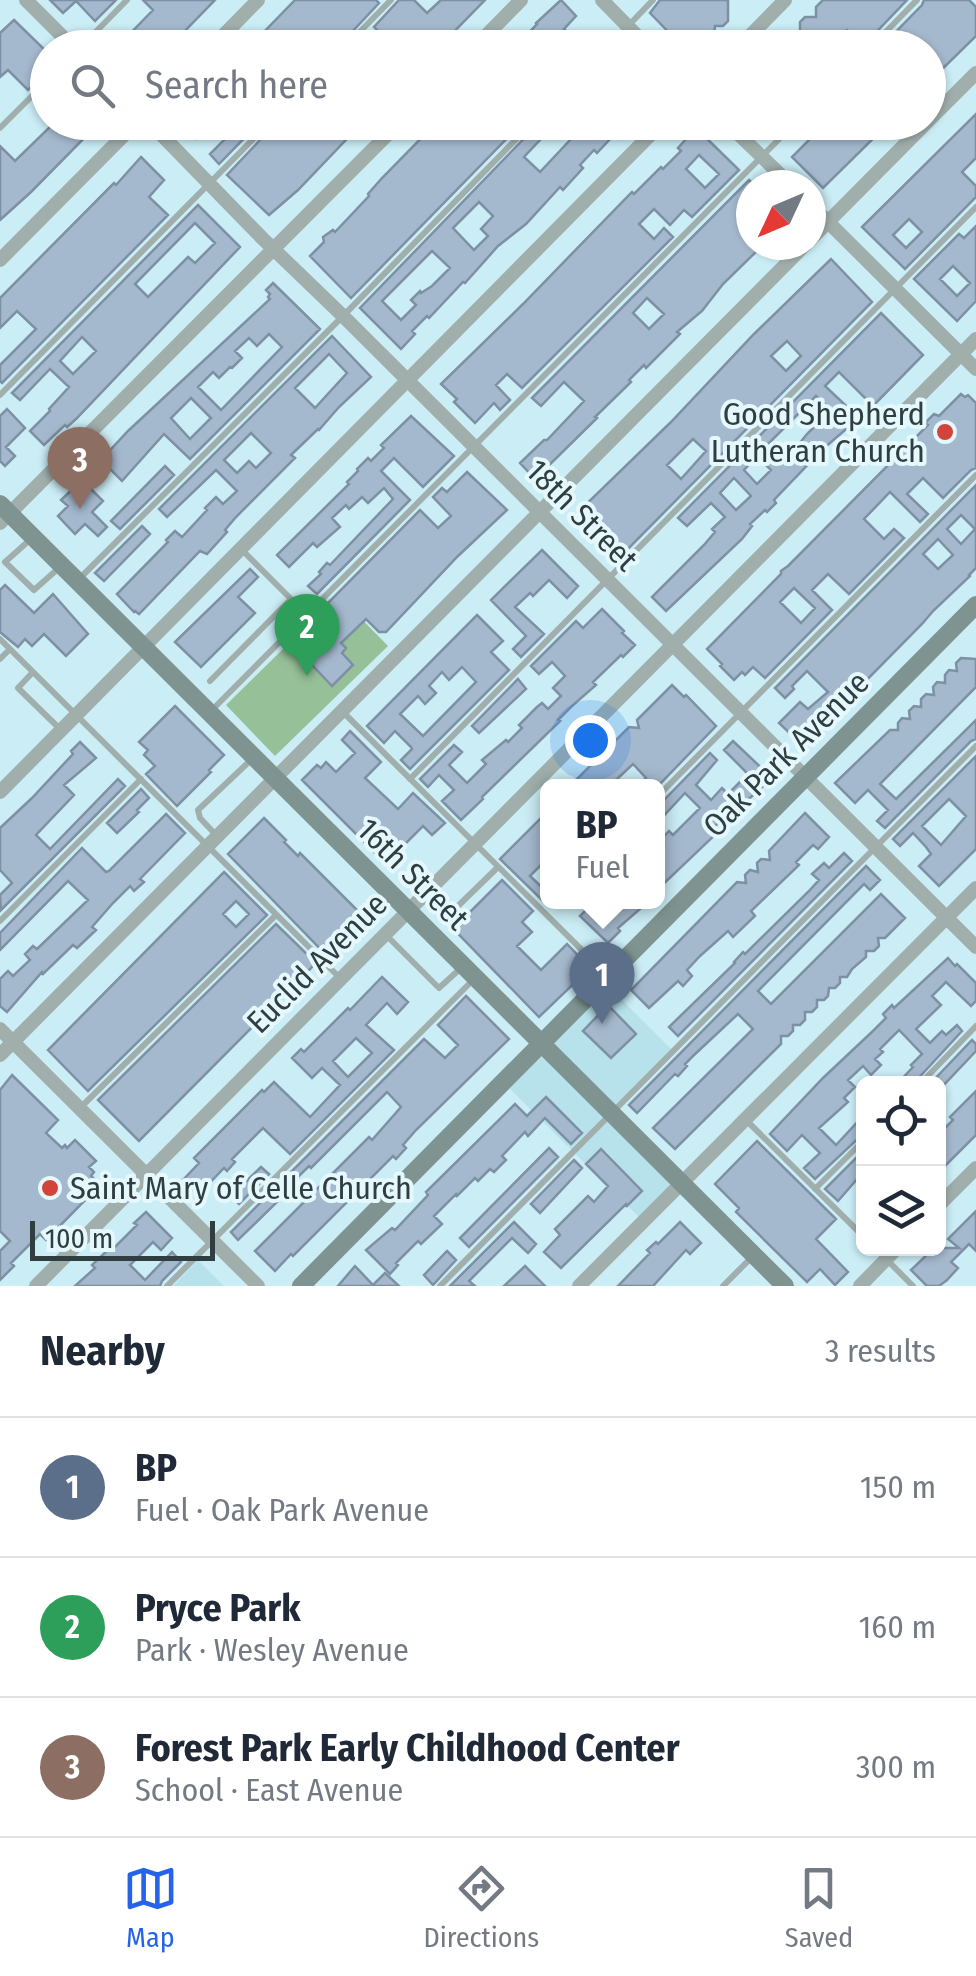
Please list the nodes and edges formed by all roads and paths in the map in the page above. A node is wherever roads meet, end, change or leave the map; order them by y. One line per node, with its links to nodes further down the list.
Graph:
1 (26, 0): 11 (street)
2 (127, 0): 12 (lane)
3 (258, 0): 13 (street)
4 (391, 0): 14 (lane)
5 (521, 0): 15 (street)
6 (602, 0): 10 (street)
7 (654, 0): 10 (lane)
8 (785, 0): 18 (street)
9 (917, 0): 19 (lane)
10 (628, 26): 16 (lane); 17 (street)
11 (58, 30)
12 (96, 30)
13 (229, 30)
14 (362, 30)
15 (492, 30)
16 (624, 30)
17 (632, 30)
18 (756, 30)
19 (888, 30)
20 (976, 73): 22 (street)
21 (30, 98): 23 (lane)
22 (946, 104)
23 (0, 128)
24 (118, 140): 39 (street)
25 (167, 140): 35 (street, 18th Street)
26 (252, 140): 35 (lane)
27 (382, 140): 38 (street)
28 (515, 140): 42 (lane)
29 (646, 140): 46 (street)
30 (745, 140): 33 (street)
31 (778, 140): 33 (lane)
32 (910, 140): 37 (street)
33 (762, 156): 34 (street); 48 (lane)
34 (776, 170)
35 (210, 183): 38 (street, 18th Street); 47 (lane)
36 (976, 207): 41 (lane)
37 (828, 222): 41 (street)
38 (274, 250): 42 (street, 18th Street); 51 (street)
39 (0, 260)
40 (790, 260): 50 (street)
41 (894, 288): 44 (street); 56 (lane)
42 (343, 316): 46 (street, 18th Street); 57 (lane)
43 (976, 339): 44 (street, Euclid Avenue)
44 (961, 354): 45 (street); 62 (street, Euclid Avenue)
45 (976, 369)
46 (408, 381): 48 (street, 18th Street); 53 (street)
47 (0, 395)
48 (475, 448): 50 (street, 18th Street); 60 (lane)
49 (976, 475): 69 (lane)
50 (540, 512): 56 (street, 18th Street); 68 (street)
51 (3, 514): 52 (street, 16th Street)
52 (32, 537): 54 (lane); 55 (street, 16th Street)
53 (241, 549): 58 (lane); 63 (street)
54 (2, 562): 55 (lane)
55 (61, 566): 57 (street, 16th Street)
56 (607, 579): 62 (street, 18th Street); 78 (lane)
57 (77, 581): 63 (street, 16th Street)
58 (291, 599): 60 (lane); 67 (lane)
59 (976, 605): 75 (street, Oak Park Avenue)
60 (308, 615): 70 (lane)
61 (0, 639): 64 (lane)
62 (672, 644): 69 (street, 18th Street); 82 (street, Euclid Avenue)
63 (143, 647): 70 (street, 16th Street); 71 (street)
64 (10, 649): 65 (lane); 66 (lane)
65 (0, 659)
66 (33, 672): 71 (lane); 72 (lane)
67 (210, 681)
68 (342, 711): 76 (street); 78 (lane)
69 (741, 712): 75 (street, 18th Street); 79 (lane)
70 (209, 713): 74 (street, 16th Street)
71 (76, 714): 72 (street); 77 (lane)
72 (61, 730): 80 (street)
73 (976, 746): 83 (lane)
74 (254, 757): 76 (street, 16th Street); 81 (lane)
75 (806, 777): 83 (street, 18th Street); 98 (street, Oak Park Avenue)
76 (275, 778): 81 (street); 90 (street, 16th Street)
77 (141, 779): 81 (lane); 94 (lane)
78 (410, 779): 82 (lane)
79 (665, 789)
80 (0, 792)
81 (212, 841): 92 (lane); 102 (street)
82 (475, 844): 84 (lane); 90 (street, Euclid Avenue)
83 (876, 847): 93 (street, 18th Street); 107 (lane)
84 (498, 866): 86 (lane); 88 (lane)
85 (976, 888): 93 (street)
86 (458, 906)
87 (540, 909): 91 (lane)
88 (540, 909)
89 (546, 909): 91 (lane)
90 (408, 911): 95 (street, Euclid Avenue); 97 (street, 16th Street)
91 (543, 912): 98 (lane)
92 (276, 914): 99 (lane); 106 (lane)
93 (947, 918): 96 (street, 18th Street); 108 (street)
94 (0, 921)
95 (385, 934): 97 (lane); 99 (street, Euclid Avenue)
96 (976, 947)
97 (469, 972): 103 (street, 16th Street); 116 (lane)
98 (608, 976): 103 (street, Oak Park Avenue)
99 (340, 978): 111 (street, Euclid Avenue)
100 (976, 1026): 105 (lane)
101 (0, 1029): 102 (street)
102 (13, 1042): 104 (street); 106 (street)
103 (541, 1044): 107 (street, 16th Street); 123 (street, Oak Park Avenue)
104 (0, 1055)
105 (928, 1076)
106 (80, 1108): 111 (street)
107 (612, 1114): 112 (street, 16th Street); 124 (lane)
108 (744, 1118): 112 (street); 113 (lane)
109 (856, 1148): 113 (lane)
110 (976, 1168): 114 (street)
111 (146, 1175): 116 (street); 120 (street, Euclid Avenue)
112 (681, 1183): 117 (street, 16th Street); 125 (street)
113 (816, 1189): 115 (lane)
114 (946, 1198)
115 (856, 1229)
116 (213, 1240): 121 (lane); 122 (street)
117 (754, 1255): 126 (lane); 127 (street, 16th Street)
118 (883, 1256): 128 (street)
119 (889, 1256): 129 (lane)
120 (36, 1286)
121 (168, 1286)
122 (258, 1286)
123 (301, 1286)
124 (440, 1286)
125 (579, 1286)
126 (723, 1286)
127 (785, 1286)
128 (860, 1286)
129 (914, 1286)

